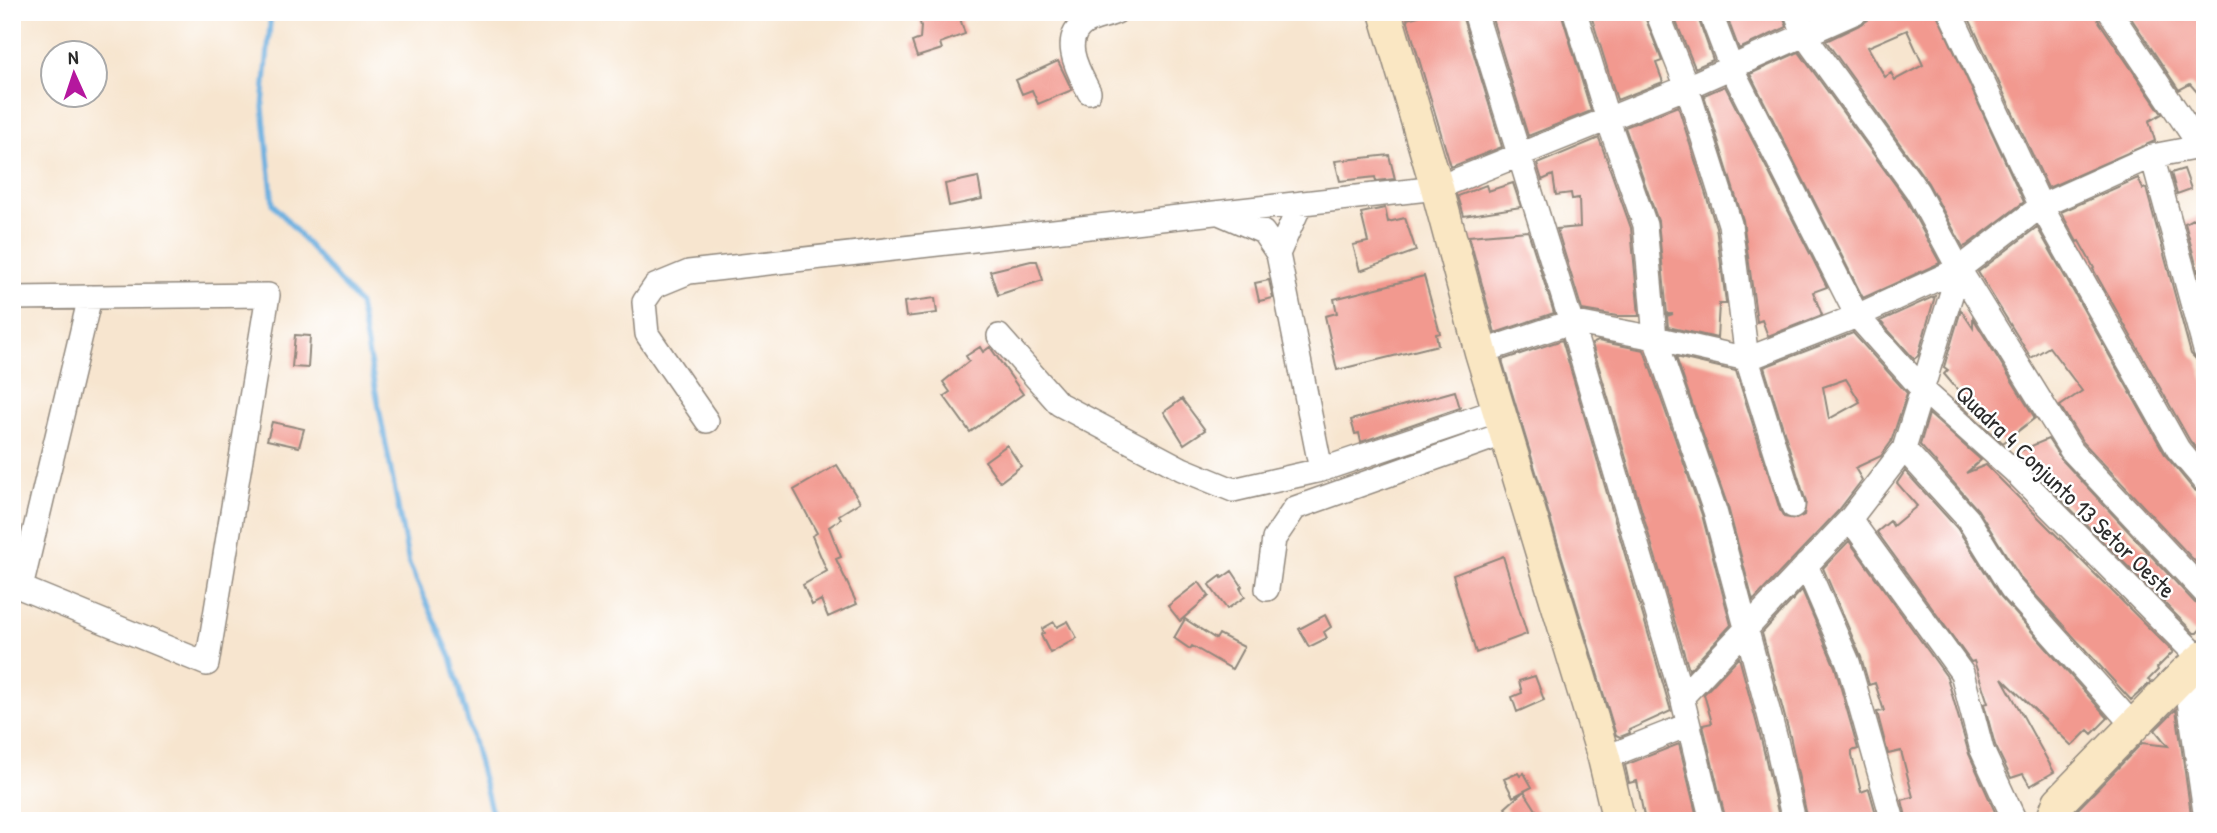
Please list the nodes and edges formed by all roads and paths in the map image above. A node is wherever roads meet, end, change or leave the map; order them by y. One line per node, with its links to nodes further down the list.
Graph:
1 (1116, 12): 14 (street)
2 (1385, 12): 19 (street)
3 (1475, 12): 17 (street)
4 (1575, 12): 15 (street)
5 (1657, 12): 13 (street)
6 (1710, 12): 12 (street, Quadra 4 Conjunto 13 Setor Oeste)
7 (1796, 12): 11 (street, Quadra 4 Conjunto 13 Setor Oeste)
8 (1857, 12): 11 (street)
9 (1950, 12): 21 (street)
10 (2109, 12): 16 (street)
11 (1804, 35): 12 (street); 24 (street, Quadra 4 Conjunto 13 Setor Oeste)
12 (1731, 67): 13 (street); 27 (street, Quadra 4 Conjunto 13 Setor Oeste)
13 (1687, 87): 15 (street); 33 (street)
14 (1089, 92)
15 (1608, 120): 17 (street); 30 (street)
16 (2202, 146): 18 (street)
17 (1519, 156): 19 (street); 28 (street)
18 (2152, 156): 21 (street); 31 (street)
19 (1437, 188): 20 (street); 32 (street)
20 (1301, 203): 22 (street); 23 (street)
21 (2041, 206): 24 (street); 39 (street)
22 (1217, 213): 23 (street); 35 (street)
23 (1278, 254): 38 (street)
24 (1959, 269): 27 (street); 34 (street); 45 (street, Quadra 4 Conjunto 13 Setor Oeste)
25 (90, 297): 26 (street); 43 (street); 43 (street)
26 (12, 298)
27 (1857, 316): 33 (street); 34 (street, Quadra 4 Conjunto 13 Setor Oeste)
28 (1572, 323): 30 (street); 32 (street); 48 (street)
29 (999, 336): 38 (street)
30 (1655, 338): 33 (street); 46 (street)
31 (2205, 350)
32 (1481, 352): 36 (street)
33 (1747, 359): 40 (street)
34 (1923, 390): 37 (street); 47 (street, Quadra 4 Conjunto 13 Setor Oeste)
35 (707, 421)
36 (1502, 422): 38 (street); 44 (street); 51 (street)
37 (1903, 449): 41 (street); 50 (street)
38 (1321, 470)
39 (2205, 481)
40 (1793, 506)
41 (1850, 519): 42 (street); 57 (street)
42 (1806, 565): 46 (street); 56 (street)
43 (16, 586)
44 (1267, 589)
45 (2205, 593)
46 (1746, 631): 48 (street); 55 (street)
47 (2197, 663): 50 (street); 52 (street)
48 (1682, 696): 49 (street)
49 (1688, 725): 51 (street); 54 (street)
50 (2133, 725): 58 (street)
51 (1604, 758): 53 (street)
52 (2205, 812)
53 (1619, 821)
54 (1712, 821)
55 (1794, 821)
56 (1893, 821)
57 (2015, 821)
58 (2053, 821)

